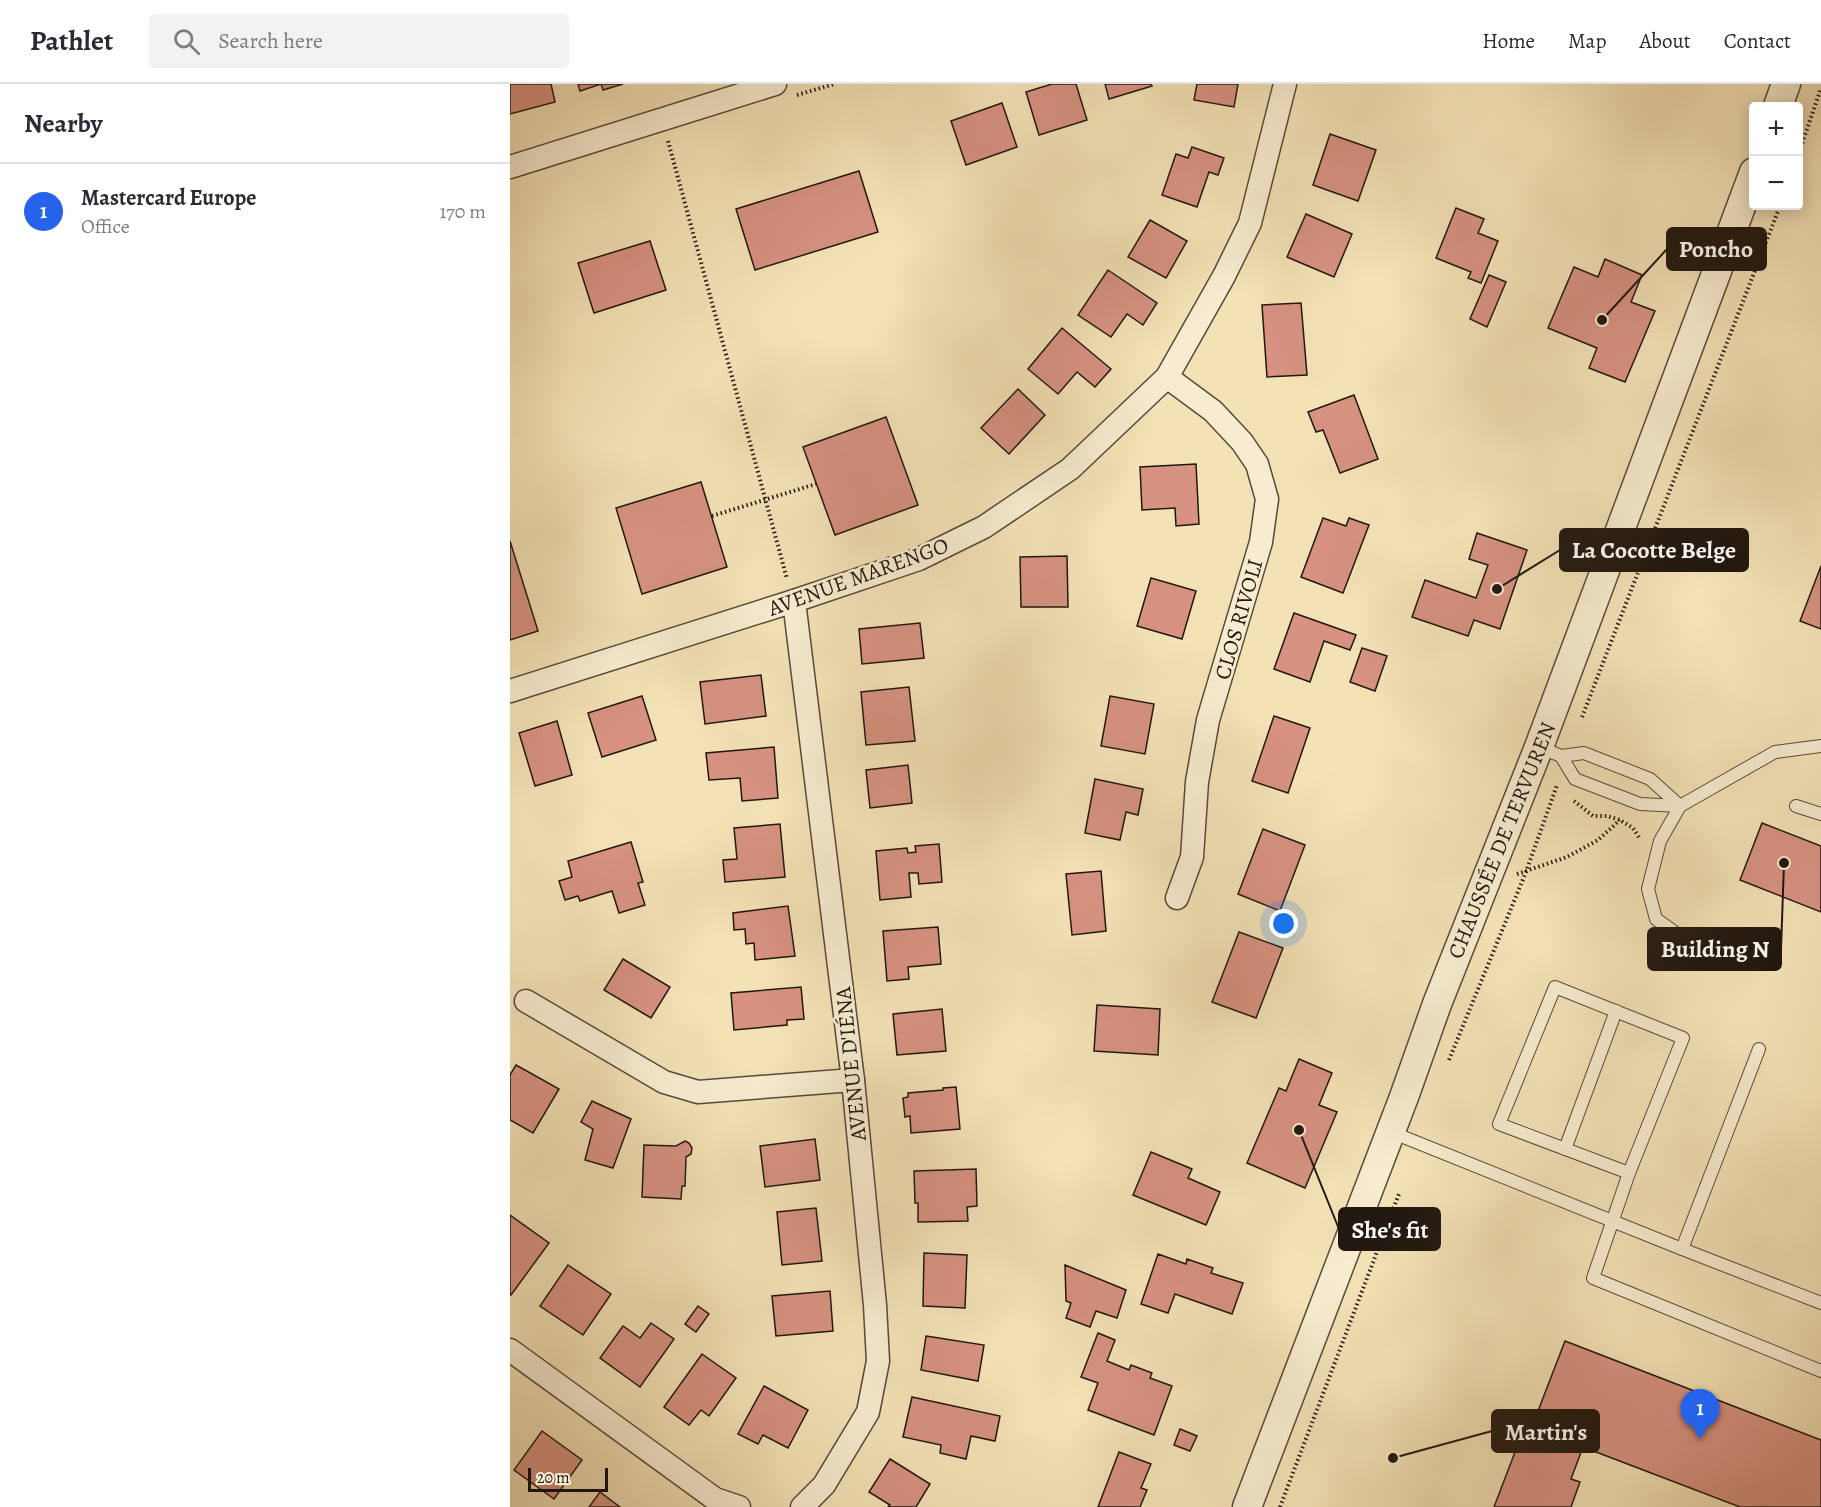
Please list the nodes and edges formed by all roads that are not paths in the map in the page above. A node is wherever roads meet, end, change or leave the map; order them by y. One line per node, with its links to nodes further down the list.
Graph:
1 (775, 84): 5 (street)
2 (1285, 84): 7 (street, AVENUE MARENGO)
3 (1786, 84): 4 (street)
4 (1779, 102)
5 (510, 167)
6 (1749, 186): 11 (street, CHAUSSÉE DE TERVUREN)
7 (1167, 377): 8 (street, AVENUE MARENGO); 15 (street, CLOS RIVOLI)
8 (794, 601): 9 (street, AVENUE MARENGO); 20 (street, AVENUE D'IÉNA)
9 (510, 691)
10 (1821, 746): 12 (lane)
11 (1544, 757): 12 (lane); 12 (lane); 21 (street, CHAUSSÉE DE TERVUREN)
12 (1680, 806): 16 (lane)
13 (1796, 806): 14 (lane)
14 (1821, 814)
15 (1177, 898)
16 (1724, 941)
17 (526, 1001): 20 (street)
18 (1616, 1011): 22 (lane); 22 (lane); 23 (lane)
19 (1759, 1049): 25 (lane)
20 (853, 1080): 30 (street, AVENUE D'IÉNA)
21 (1391, 1132): 24 (lane); 31 (street, CHAUSSÉE DE TERVUREN)
22 (1564, 1149): 23 (lane)
23 (1629, 1173): 24 (lane)
24 (1612, 1222): 25 (lane); 28 (lane)
25 (1682, 1249): 26 (lane)
26 (1821, 1303)
27 (510, 1350): 29 (street)
28 (1821, 1371)
29 (739, 1507)
30 (802, 1507)
31 (1247, 1507)

